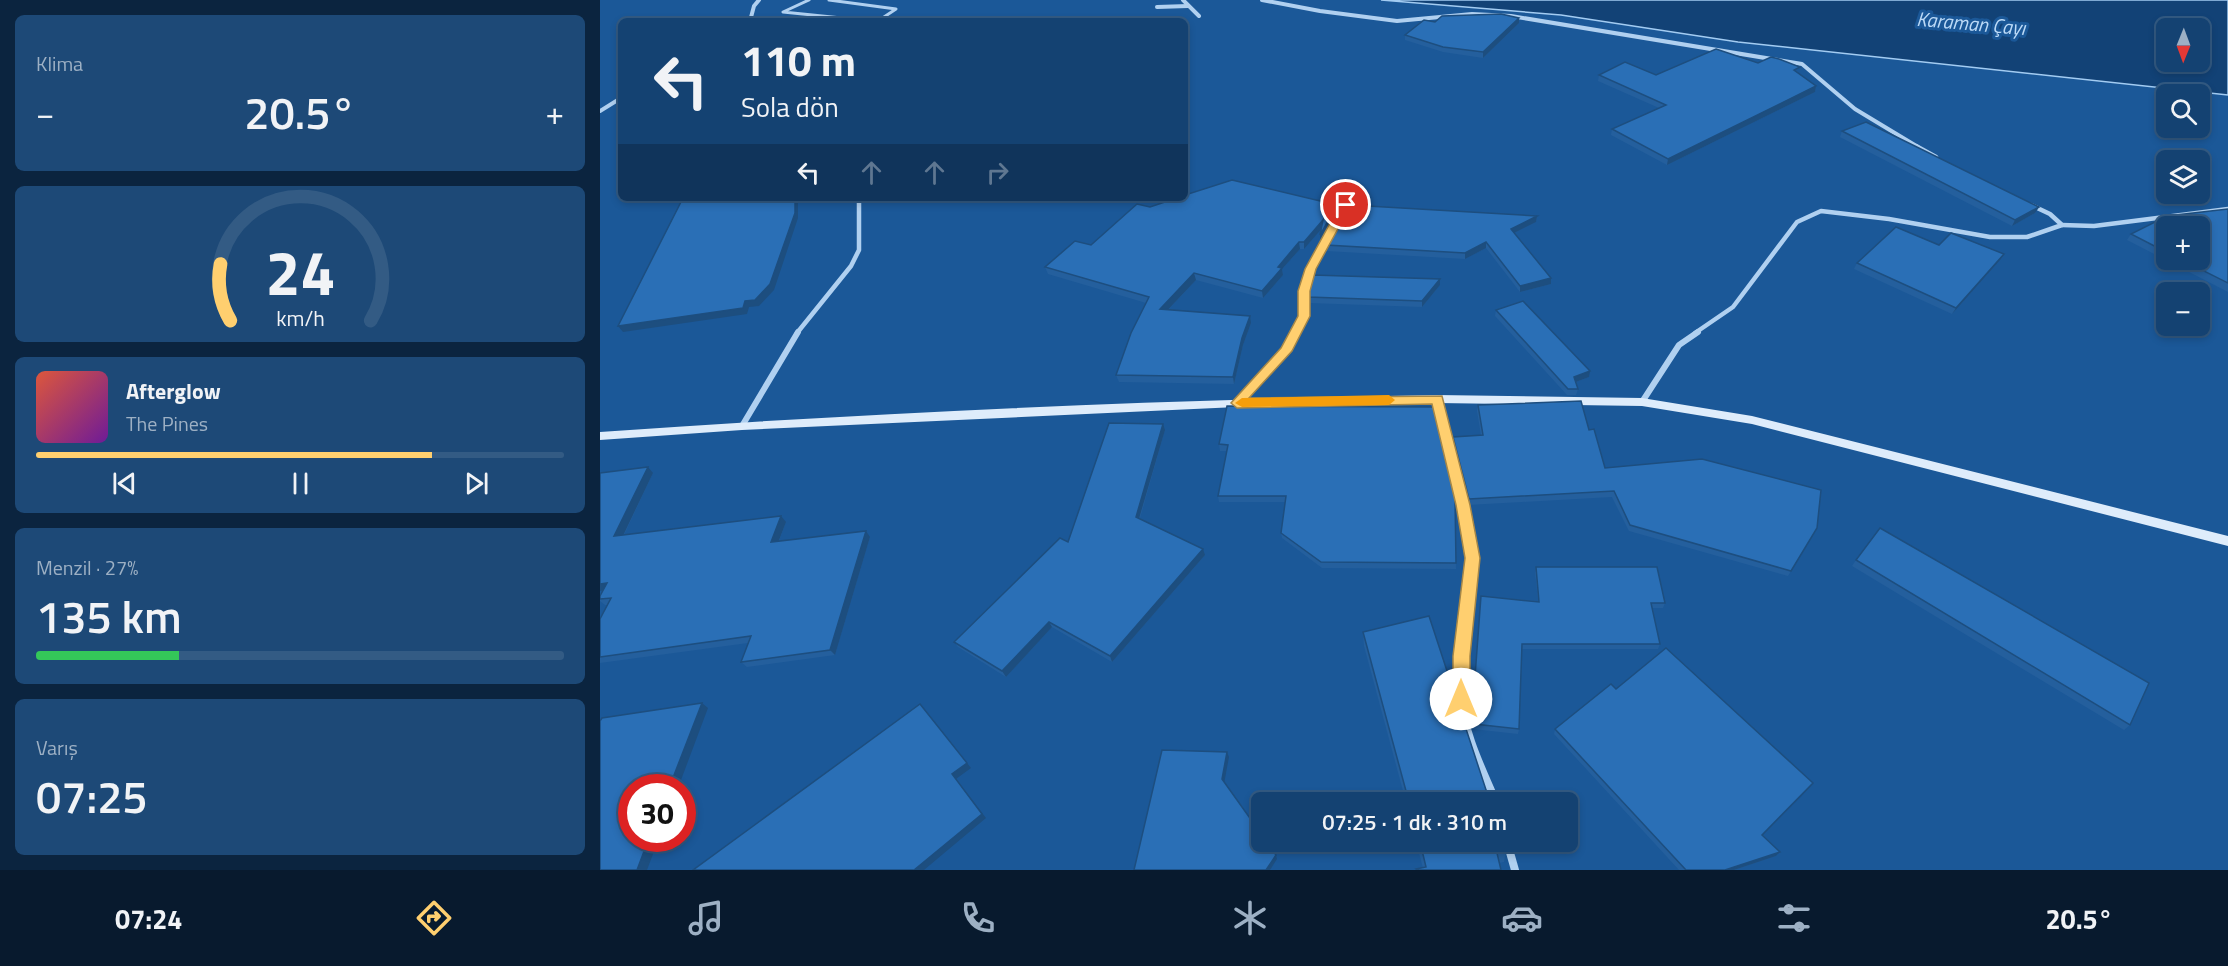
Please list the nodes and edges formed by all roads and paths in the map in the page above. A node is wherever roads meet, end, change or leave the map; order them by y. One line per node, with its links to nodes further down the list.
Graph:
1 (759, 0): 9 (street)
2 (809, 0): 10 (lane)
3 (829, 0): 11 (lane)
4 (1183, 0): 6 (street)
5 (1262, 0): 14 (street)
6 (1188, 6): 7 (street); 8 (street)
7 (1157, 7)
8 (1199, 16)
9 (751, 18)
10 (842, 18)
11 (882, 18)
12 (618, 100): 13 (street)
13 (600, 111)
14 (1945, 162)
15 (2021, 200): 19 (street)
16 (859, 201): 23 (street)
17 (1346, 205): 22 (street)
18 (2228, 209): 19 (street)
19 (2062, 225): 21 (street)
20 (1437, 399): 21 (street); 22 (street); 26 (street)
21 (1642, 402): 25 (street)
22 (1237, 403): 23 (street)
23 (742, 426): 24 (street)
24 (600, 436)
25 (2228, 541)
26 (1492, 792)
27 (1510, 852): 28 (street)
28 (1515, 870)

